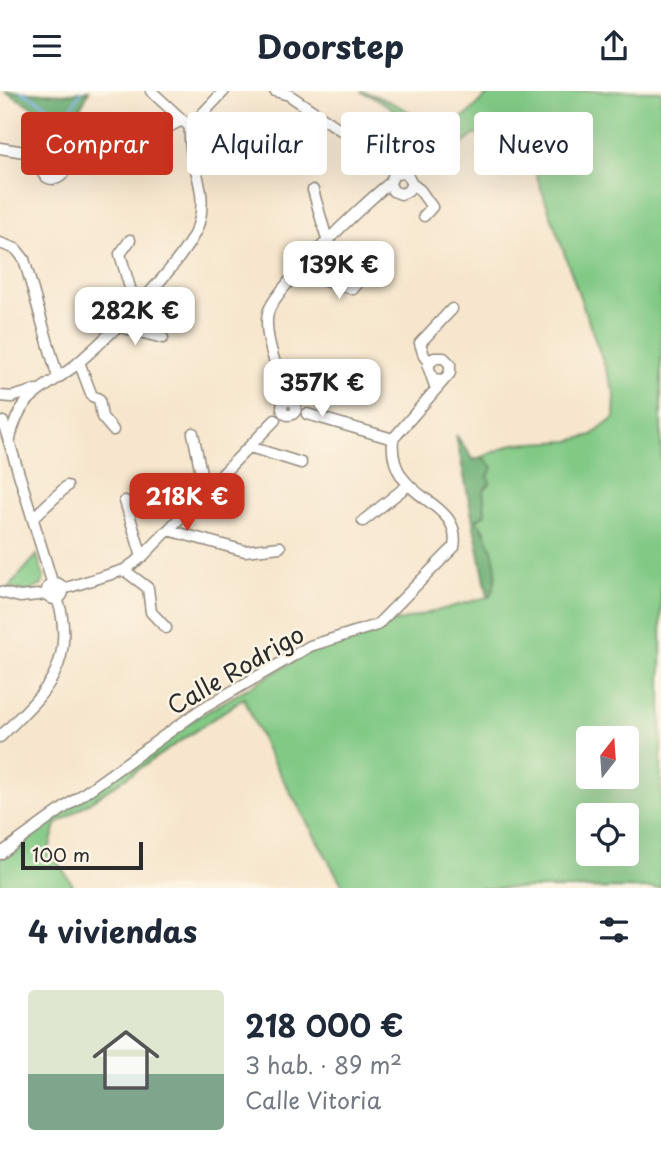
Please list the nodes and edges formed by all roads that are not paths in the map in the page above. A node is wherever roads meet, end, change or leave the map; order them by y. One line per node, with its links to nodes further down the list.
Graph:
1 (151, 91): 4 (street)
2 (224, 91): 4 (street)
3 (275, 91): 6 (street)
4 (186, 124): 5 (street); 16 (street)
5 (173, 127)
6 (341, 130)
7 (0, 148): 8 (street)
8 (21, 151)
9 (313, 190): 13 (street)
10 (424, 216): 13 (street)
11 (131, 240): 16 (street)
12 (0, 243): 22 (street)
13 (328, 243): 14 (street)
14 (298, 273): 15 (street); 27 (street)
15 (366, 273)
16 (135, 305): 18 (street)
17 (452, 309): 20 (street)
18 (116, 325): 19 (street); 21 (street)
19 (163, 338)
20 (430, 361): 23 (street); 23 (street)
21 (79, 362): 22 (street); 30 (street)
22 (58, 378): 24 (street)
23 (438, 382): 33 (street)
24 (39, 389): 26 (street); 28 (street)
25 (0, 396): 26 (street)
26 (12, 397): 28 (street)
27 (289, 408): 33 (street); 34 (street)
28 (17, 414): 29 (street); 32 (street)
29 (1, 422): 32 (street)
30 (113, 430)
31 (193, 433): 38 (street)
32 (10, 439): 40 (street)
33 (393, 439): 37 (street)
34 (250, 447): 35 (street); 38 (street)
35 (301, 463)
36 (67, 486): 40 (street)
37 (407, 486): 41 (street); 50 (street, Calle Rodrigo)
38 (205, 493): 42 (street)
39 (125, 501): 44 (street)
40 (33, 518): 47 (street)
41 (363, 521)
42 (168, 530): 43 (street); 44 (street)
43 (280, 547)
44 (142, 557): 45 (street)
45 (124, 570): 47 (street); 48 (street)
46 (0, 592): 47 (street)
47 (55, 592): 49 (street)
48 (166, 628)
49 (0, 737)
50 (0, 854)

